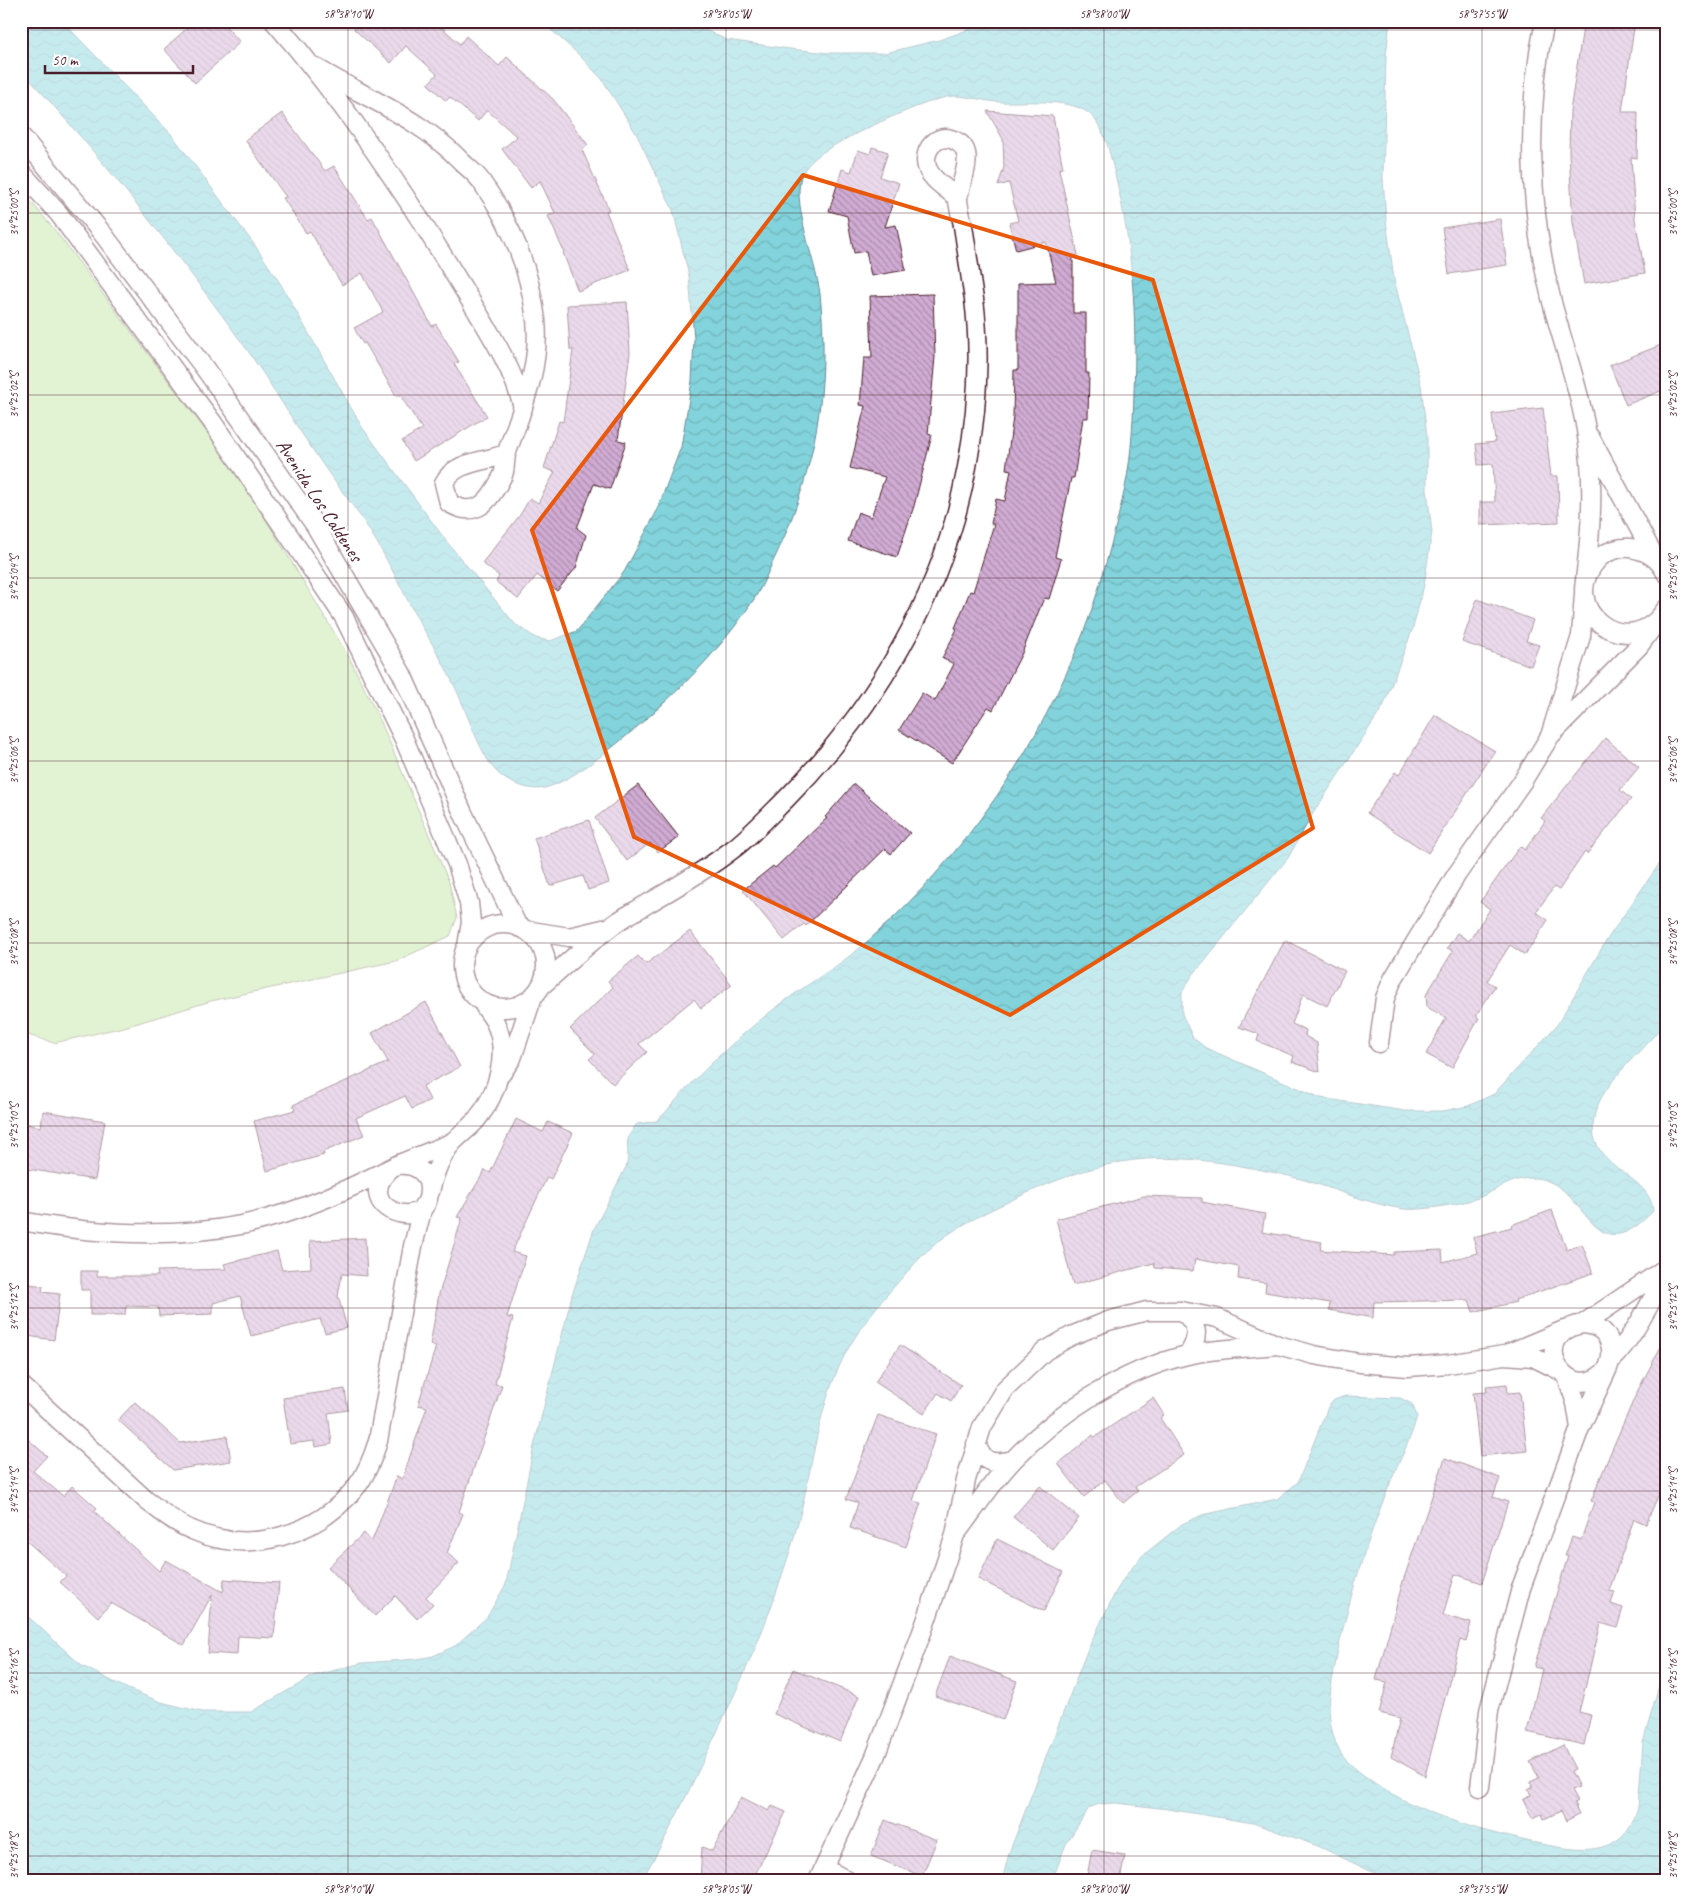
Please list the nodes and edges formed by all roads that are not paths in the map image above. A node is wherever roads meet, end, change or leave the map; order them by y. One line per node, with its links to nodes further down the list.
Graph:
1 (274, 21): 3 (street)
2 (1545, 21): 8 (street)
3 (313, 66): 7 (street); 7 (street)
4 (21, 136): 16 (street, Avenida Los Caldenes)
5 (21, 172): 17 (street)
6 (958, 198): 15 (street)
7 (522, 408): 9 (street)
8 (1586, 430): 10 (street); 12 (street)
9 (506, 454)
10 (1654, 556): 11 (street); 12 (street)
11 (1666, 573)
12 (1584, 587): 13 (street); 14 (street)
13 (1662, 614): 14 (street)
14 (1550, 736): 20 (street)
15 (610, 927): 16 (street); 18 (street)
16 (522, 929): 17 (street); 18 (street)
17 (467, 946): 19 (street)
18 (537, 991): 19 (street); 21 (street)
19 (482, 1002): 21 (street)
20 (1378, 1043)
21 (498, 1078): 22 (street)
22 (452, 1143): 23 (street); 25 (street)
23 (393, 1167): 24 (street); 25 (street); 26 (street)
24 (347, 1190): 26 (street); 27 (street)
25 (426, 1200): 26 (street); 28 (street)
26 (394, 1213): 28 (street)
27 (21, 1221)
28 (413, 1246): 39 (street)
29 (1666, 1268): 32 (street)
30 (1666, 1274): 37 (street)
31 (1181, 1311): 34 (street); 35 (street); 41 (street)
32 (1583, 1324): 33 (street); 37 (street)
33 (1564, 1330): 36 (street); 38 (street)
34 (1278, 1345): 35 (street); 36 (street)
35 (1188, 1355): 42 (street)
36 (1504, 1356): 38 (street)
37 (1610, 1364): 38 (street); 40 (street)
38 (1563, 1373): 40 (street)
39 (21, 1385)
40 (1580, 1428): 44 (street)
41 (976, 1444): 42 (street); 43 (street)
42 (1013, 1460): 43 (street)
43 (955, 1536): 45 (street)
44 (1480, 1787)
45 (821, 1874): 46 (street)
46 (848, 1881)

